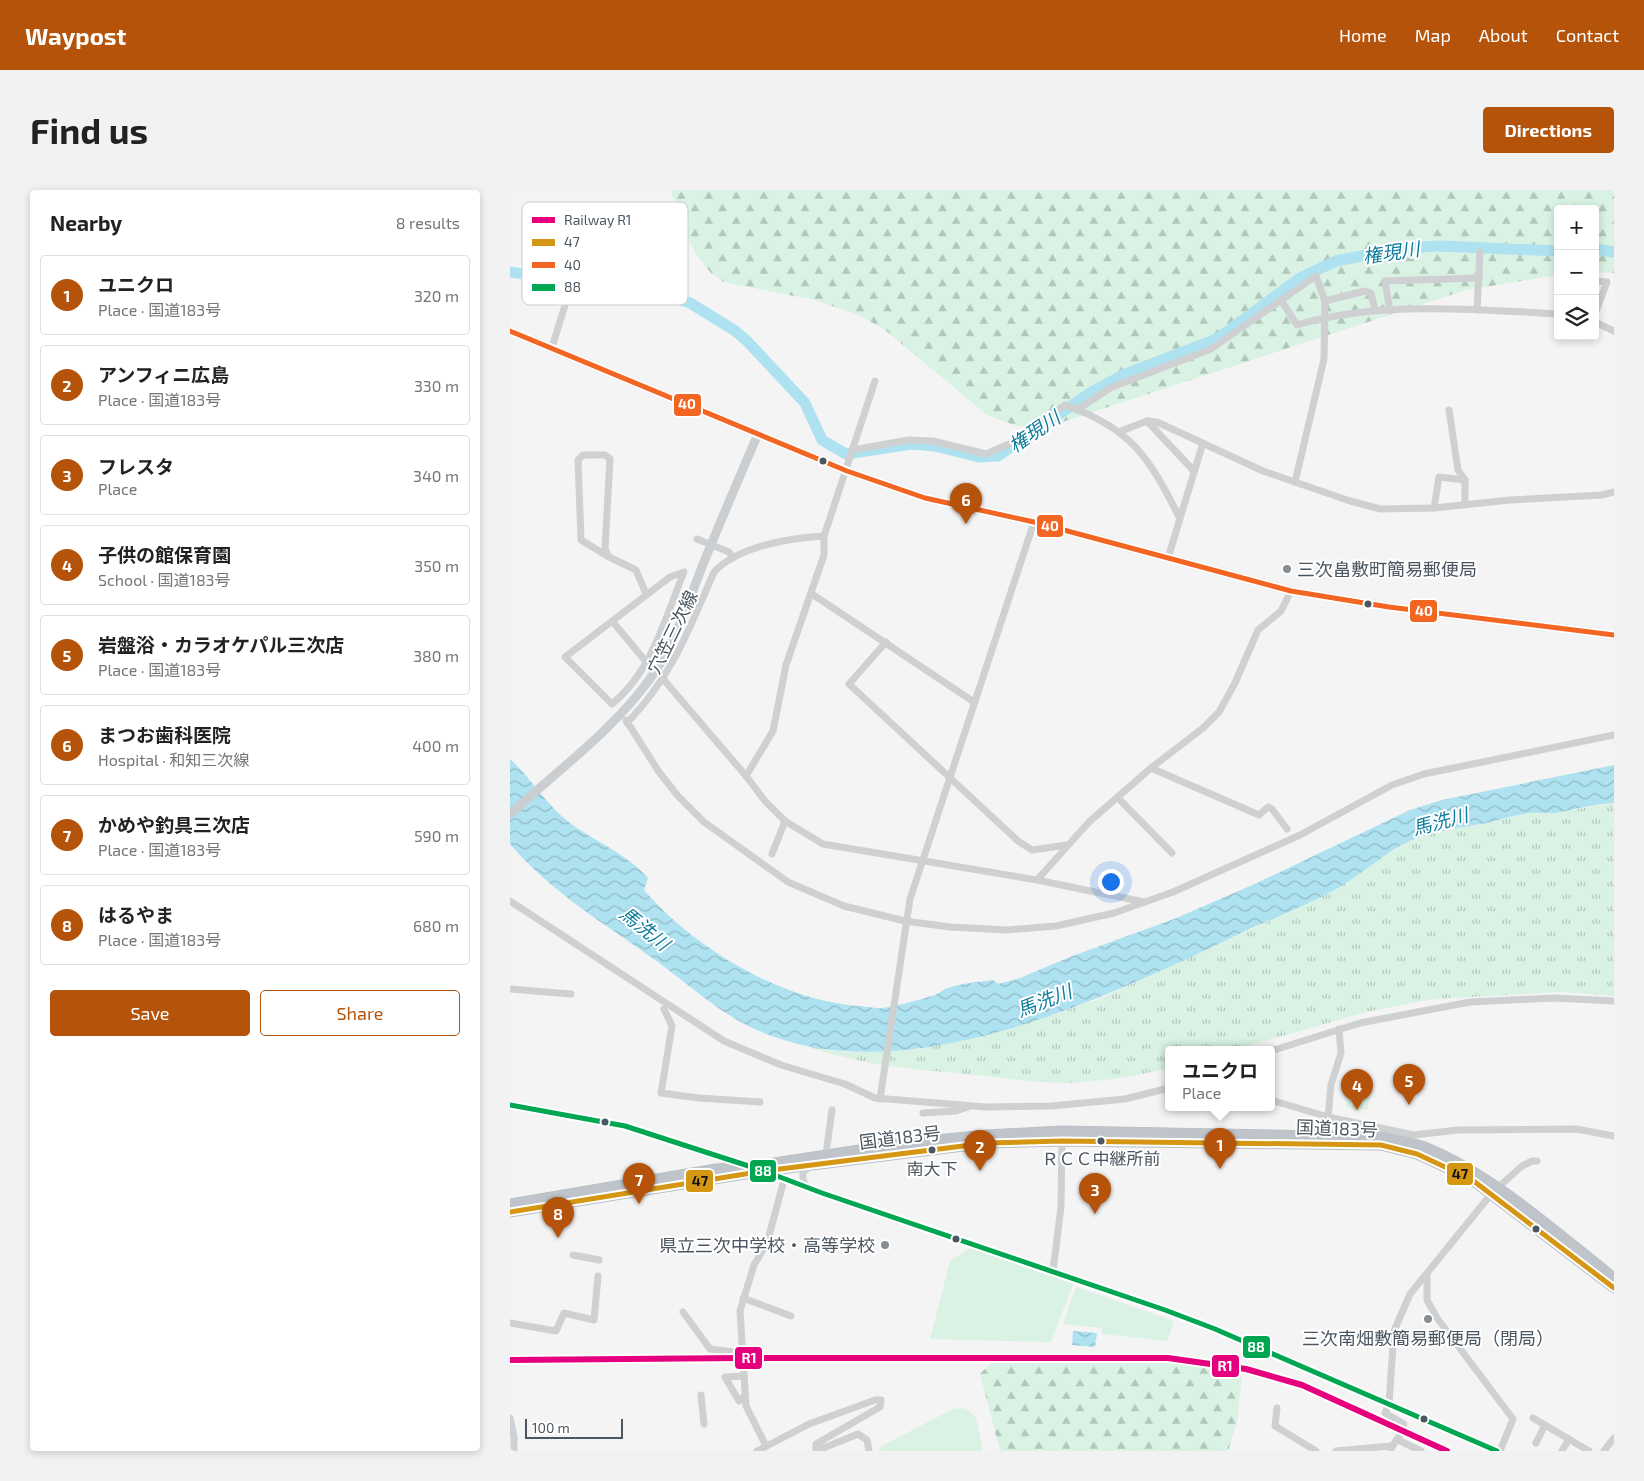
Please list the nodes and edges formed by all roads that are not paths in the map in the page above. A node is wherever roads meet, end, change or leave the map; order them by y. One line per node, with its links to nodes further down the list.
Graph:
1 (1480, 252): 2 (street)
2 (1479, 278): 9 (street); 10 (street)
3 (1610, 282): 7 (street)
4 (1281, 300): 5 (street); 12 (street); 18 (street)
5 (1325, 301): 8 (street); 12 (street)
6 (566, 305): 16 (street)
7 (1599, 305)
8 (1375, 310): 10 (street); 12 (street)
9 (1477, 310): 10 (street); 11 (street)
10 (1390, 311)
11 (1554, 314)
12 (1324, 317): 28 (street)
13 (1599, 324): 15 (street)
14 (510, 331): 16 (main road)
15 (1614, 331)
16 (552, 348): 22 (main road)
17 (876, 380): 24 (street)
18 (1076, 409): 21 (street); 24 (street)
19 (1449, 410): 27 (street)
20 (1147, 421): 21 (street); 23 (street); 25 (street)
21 (1121, 431): 32 (street)
22 (758, 434): 26 (main road); 36 (main road, 穴笠三次線)
23 (1203, 443): 25 (street); 28 (street)
24 (851, 451): 26 (street)
25 (1194, 471): 32 (street)
26 (847, 472): 33 (main road); 34 (street)
27 (1465, 480): 30 (street); 31 (street)
28 (1295, 482): 31 (street)
29 (1614, 492): 30 (street)
30 (1465, 505): 31 (street)
31 (1434, 508)
32 (1179, 517): 39 (street)
33 (1034, 522): 39 (main road); 48 (street)
34 (824, 536): 38 (street); 42 (street)
35 (697, 539): 36 (street)
36 (711, 543): 38 (street); 54 (main road, 穴笠三次線)
37 (609, 557): 37 (street); 41 (street)
38 (733, 558): 47 (street)
39 (1168, 558): 40 (main road)
40 (1291, 591): 44 (main road); 50 (street)
41 (646, 594): 43 (street); 46 (street)
42 (812, 594): 45 (street); 51 (street)
43 (613, 622): 46 (street); 46 (street)
44 (1614, 635)
45 (886, 642): 48 (street); 52 (street)
46 (647, 663)
47 (664, 680): 51 (street); 64 (street)
48 (974, 702): 52 (street)
49 (1614, 735): 63 (street)
50 (1151, 768): 53 (street); 56 (street)
51 (746, 776): 55 (street)
52 (949, 778): 57 (street); 60 (street)
53 (1118, 798): 57 (street); 58 (street)
54 (510, 814)
55 (785, 822): 59 (street); 60 (street)
56 (1288, 829)
57 (1067, 845): 61 (street)
58 (1172, 852)
59 (772, 854)
60 (922, 862): 61 (street); 64 (street)
61 (1037, 880): 63 (street)
62 (510, 901): 72 (street)
63 (1145, 902): 64 (street)
64 (905, 921): 72 (street)
65 (510, 988): 66 (street)
66 (571, 994)
67 (1614, 1001): 69 (street)
68 (664, 1008): 74 (street)
69 (1339, 1029): 70 (street); 79 (street)
70 (1275, 1050)
71 (1165, 1089): 76 (street)
72 (880, 1100): 76 (street)
73 (1275, 1101): 79 (street)
74 (760, 1102)
75 (510, 1105): 84 (street)
76 (970, 1106): 78 (street)
77 (832, 1110): 83 (street)
78 (923, 1113)
79 (1328, 1117): 82 (street)
80 (1062, 1136): 82 (highway, 国道183号); 83 (highway, 国道183号); 86 (highway, 国道183号); 97 (street)
81 (1614, 1136): 82 (street)
82 (1383, 1137): 92 (highway, 国道183号)
83 (826, 1154): 87 (highway, 国道183号)
84 (712, 1155): 87 (street); 88 (street)
85 (1537, 1161): 92 (street)
86 (813, 1164): 89 (highway, 国道183号); 91 (street)
87 (747, 1166): 88 (highway, 国道183号); 89 (street)
88 (709, 1170): 93 (highway, 国道183号)
89 (764, 1171): 90 (street); 94 (highway, 国道183号)
90 (784, 1180): 91 (street); 102 (street)
91 (806, 1188): 97 (street)
92 (1495, 1191): 98 (street); 100 (highway, 国道183号); 101 (highway, 国道183号)
93 (510, 1204)
94 (510, 1212)
95 (573, 1255): 96 (street)
96 (599, 1260)
97 (1053, 1271): 110 (street)
98 (1427, 1275): 110 (street); 129 (street)
99 (598, 1276): 105 (street)
100 (1614, 1278)
101 (1614, 1288)
102 (743, 1298): 104 (street); 106 (street)
103 (683, 1312): 106 (street)
104 (791, 1316)
105 (510, 1323)
106 (742, 1353): 107 (street)
107 (744, 1376): 109 (street); 109 (street)
108 (701, 1395): 114 (street)
109 (745, 1396): 120 (street)
110 (1389, 1404): 118 (street); 129 (street)
111 (1278, 1408): 126 (street)
112 (510, 1418): 123 (street)
113 (1533, 1418): 115 (street)
114 (704, 1424)
115 (1545, 1425): 117 (street); 119 (street)
116 (1614, 1438): 132 (street)
117 (1569, 1439): 130 (street); 131 (street)
118 (1398, 1440): 121 (street); 128 (street)
119 (1536, 1443)
120 (766, 1446): 124 (street); 125 (street)
121 (1391, 1449): 122 (street)
122 (1353, 1450): 127 (street)
123 (514, 1451)
124 (757, 1451)
125 (869, 1451)
126 (1316, 1451)
127 (1336, 1451)
128 (1421, 1451)
129 (1498, 1451)
130 (1562, 1451)
131 (1589, 1451)
132 (1604, 1451)

